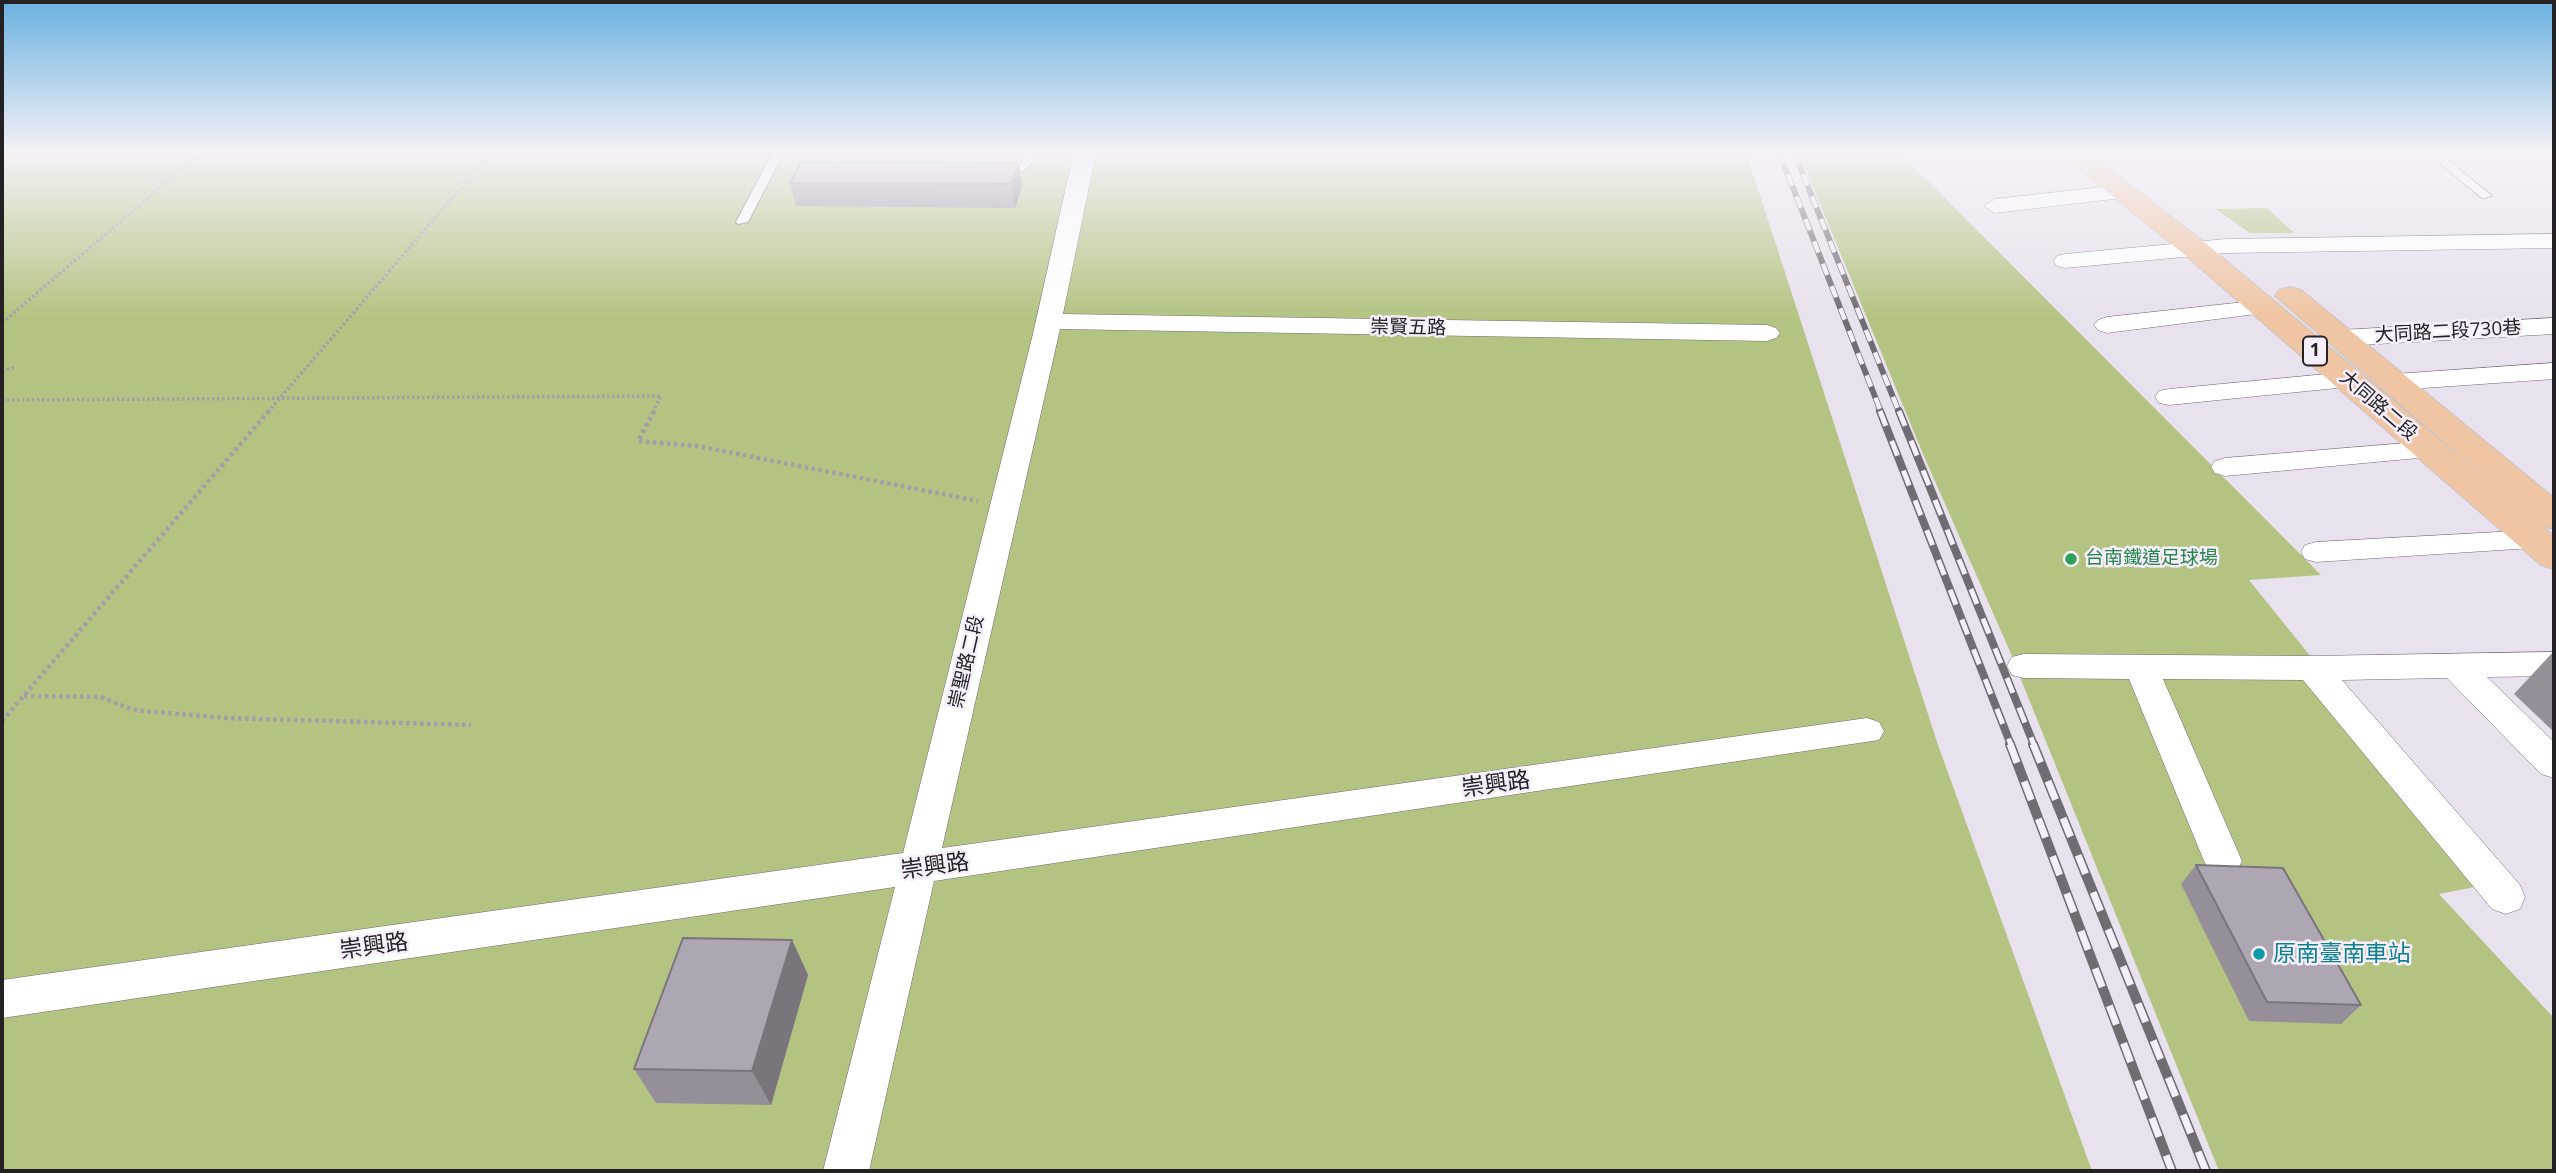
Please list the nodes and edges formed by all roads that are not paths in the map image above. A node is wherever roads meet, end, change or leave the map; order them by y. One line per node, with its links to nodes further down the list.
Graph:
1 (750, 207): 5 (lane)
2 (1073, 207): 11 (street, 崇聖路二段)
3 (2141, 207): 8 (main road, 大同路二段 / 1)
4 (2174, 207): 7 (main road, 大同路二段 / 1)
5 (742, 222)
6 (2554, 241): 7 (street)
7 (2226, 246): 8 (street); 15 (main road, 大同路二段 / 1)
8 (2194, 248): 9 (street); 10 (main road, 大同路二段 / 1)
9 (2065, 261)
10 (2263, 307): 12 (street); 17 (main road, 大同路二段 / 1)
11 (1049, 321): 14 (street, 崇賢五路); 32 (street, 崇聖路二段)
12 (2107, 325)
13 (2554, 326): 15 (street, 大同路二段730巷)
14 (1767, 333)
15 (2342, 338): 18 (main road, 大同路二段 / 1)
16 (2554, 371): 18 (street)
17 (2348, 380): 19 (street); 20 (main road, 大同路二段 / 1)
18 (2395, 382): 22 (main road, 大同路二段 / 1)
19 (2169, 397)
20 (2430, 450): 21 (street); 22 (main road, 大同路二段 / 1)
21 (2225, 467)
22 (2548, 538): 23 (street)
23 (2316, 552)
24 (2554, 664): 26 (street)
25 (2024, 666): 27 (street)
26 (2455, 666): 28 (street); 30 (street)
27 (2141, 667): 28 (street); 31 (street)
28 (2312, 668): 33 (street)
29 (1867, 731): 32 (street, 崇興路)
30 (2554, 764)
31 (2223, 861)
32 (918, 870): 34 (street, 崇興路); 35 (street, 崇聖路二段)
33 (2506, 897)
34 (2, 999)
35 (846, 1171)

